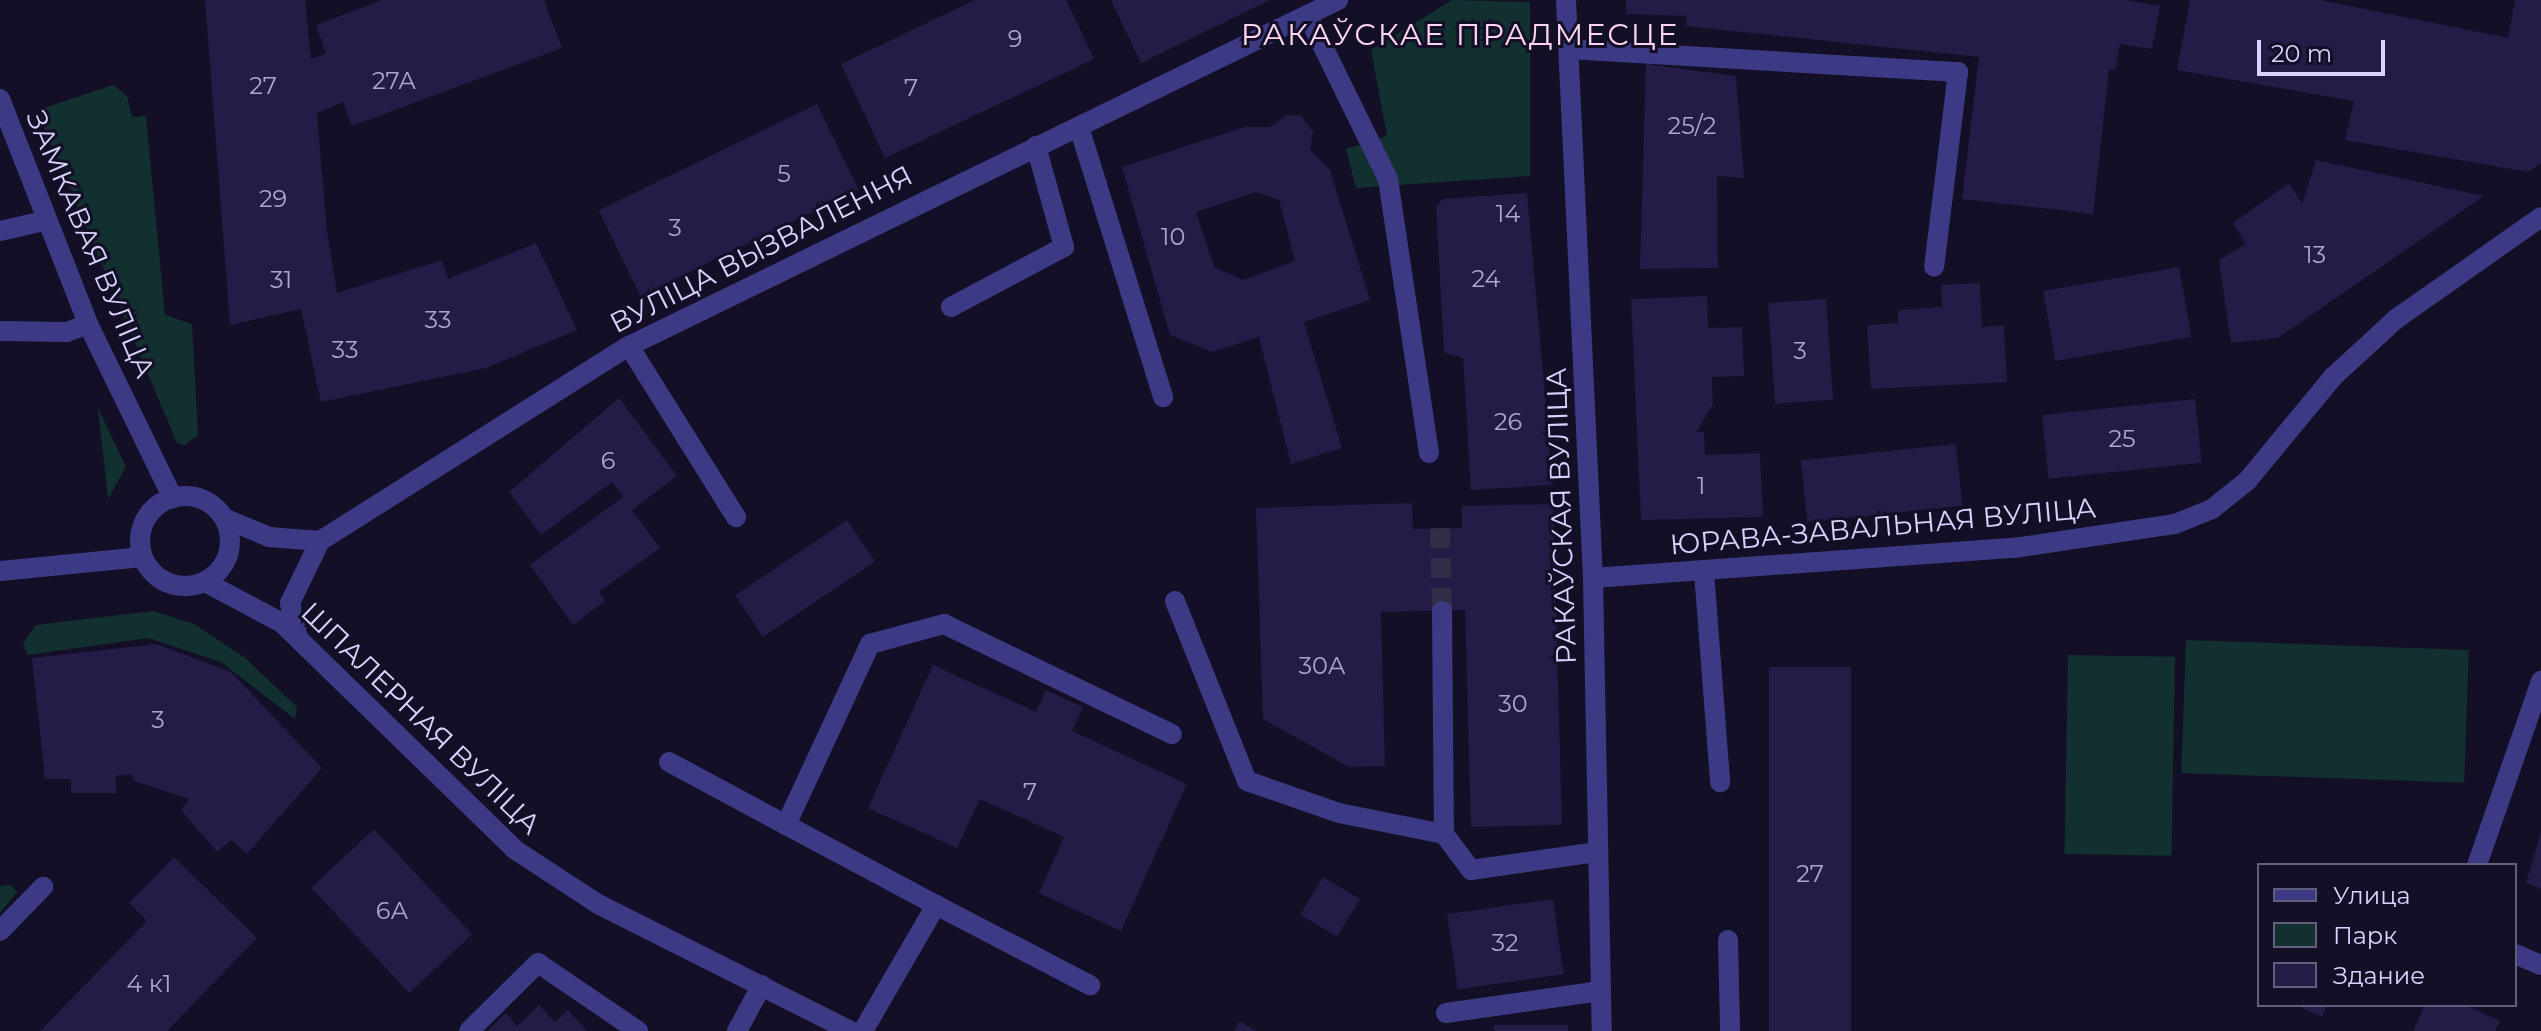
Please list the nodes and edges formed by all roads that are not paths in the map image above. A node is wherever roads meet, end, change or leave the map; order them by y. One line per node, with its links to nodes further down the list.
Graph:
1 (1338, 0): 3 (street, ВУЛІЦА ВЫЗВАЛЕННЯ)
2 (1566, 0): 4 (street, РАКАЎСКАЯ ВУЛІЦА)
3 (1308, 16): 6 (street, ВУЛІЦА ВЫЗВАЛЕННЯ); 17 (street)
4 (1569, 49): 11 (street); 25 (street, РАКАЎСКАЯ ВУЛІЦА)
5 (0, 99): 9 (street, ЗАМКАВАЯ ВУЛІЦА)
6 (1079, 127): 7 (street, ВУЛІЦА ВЫЗВАЛЕННЯ); 16 (street)
7 (1036, 146): 12 (street); 15 (street, ВУЛІЦА ВЫЗВАЛЕННЯ)
8 (2541, 217): 24 (street, ЮРАВА-ЗАВАЛЬНАЯ ВУЛІЦА)
9 (44, 221): 10 (street); 13 (street, ЗАМКАВАЯ ВУЛІЦА)
10 (0, 231)
11 (1934, 267)
12 (951, 307)
13 (88, 324): 14 (street); 18 (street, ЗАМКАВАЯ ВУЛІЦА)
14 (0, 331)
15 (629, 346): 19 (street); 21 (street, ВУЛІЦА ВЫЗВАЛЕННЯ)
16 (1163, 397)
17 (1429, 453)
18 (173, 498): 20 (street); 22 (street)
19 (736, 517)
20 (224, 518): 21 (street); 26 (street)
21 (320, 541): 29 (street)
22 (142, 557): 23 (street); 26 (street)
23 (0, 571)
24 (1704, 572): 25 (street, ЮРАВА-ЗАВАЛЬНАЯ ВУЛІЦА); 33 (street)
25 (1593, 578): 36 (street, РАКАЎСКАЯ ВУЛІЦА)
26 (205, 582): 29 (street, ШПАЛЕРНАЯ ВУЛІЦА)
27 (1175, 601): 35 (street)
28 (1442, 611): 35 (street)
29 (298, 638): 44 (street, ШПАЛЕРНАЯ ВУЛІЦА)
30 (2541, 681): 37 (street)
31 (1172, 734): 34 (street)
32 (669, 762): 34 (street)
33 (1720, 782)
34 (786, 825): 39 (street)
35 (1444, 834): 36 (street)
36 (1598, 852): 46 (street, РАКАЎСКАЯ ВУЛІЦА)
37 (2478, 863)
38 (43, 887): 40 (street)
39 (936, 905): 45 (street); 52 (street)
40 (0, 931)
41 (1728, 940): 54 (street)
42 (2517, 955): 43 (street)
43 (2541, 965)
44 (762, 985): 50 (street); 51 (street, ШПАЛЕРНАЯ ВУЛІЦА)
45 (1090, 985)
46 (1600, 991): 47 (street); 53 (street, РАКАЎСКАЯ ВУЛІЦА)
47 (1446, 1013)
48 (469, 1031): 49 (street)
49 (638, 1031)
50 (737, 1031)
51 (851, 1031)
52 (863, 1031)
53 (1602, 1031)
54 (1730, 1031)

